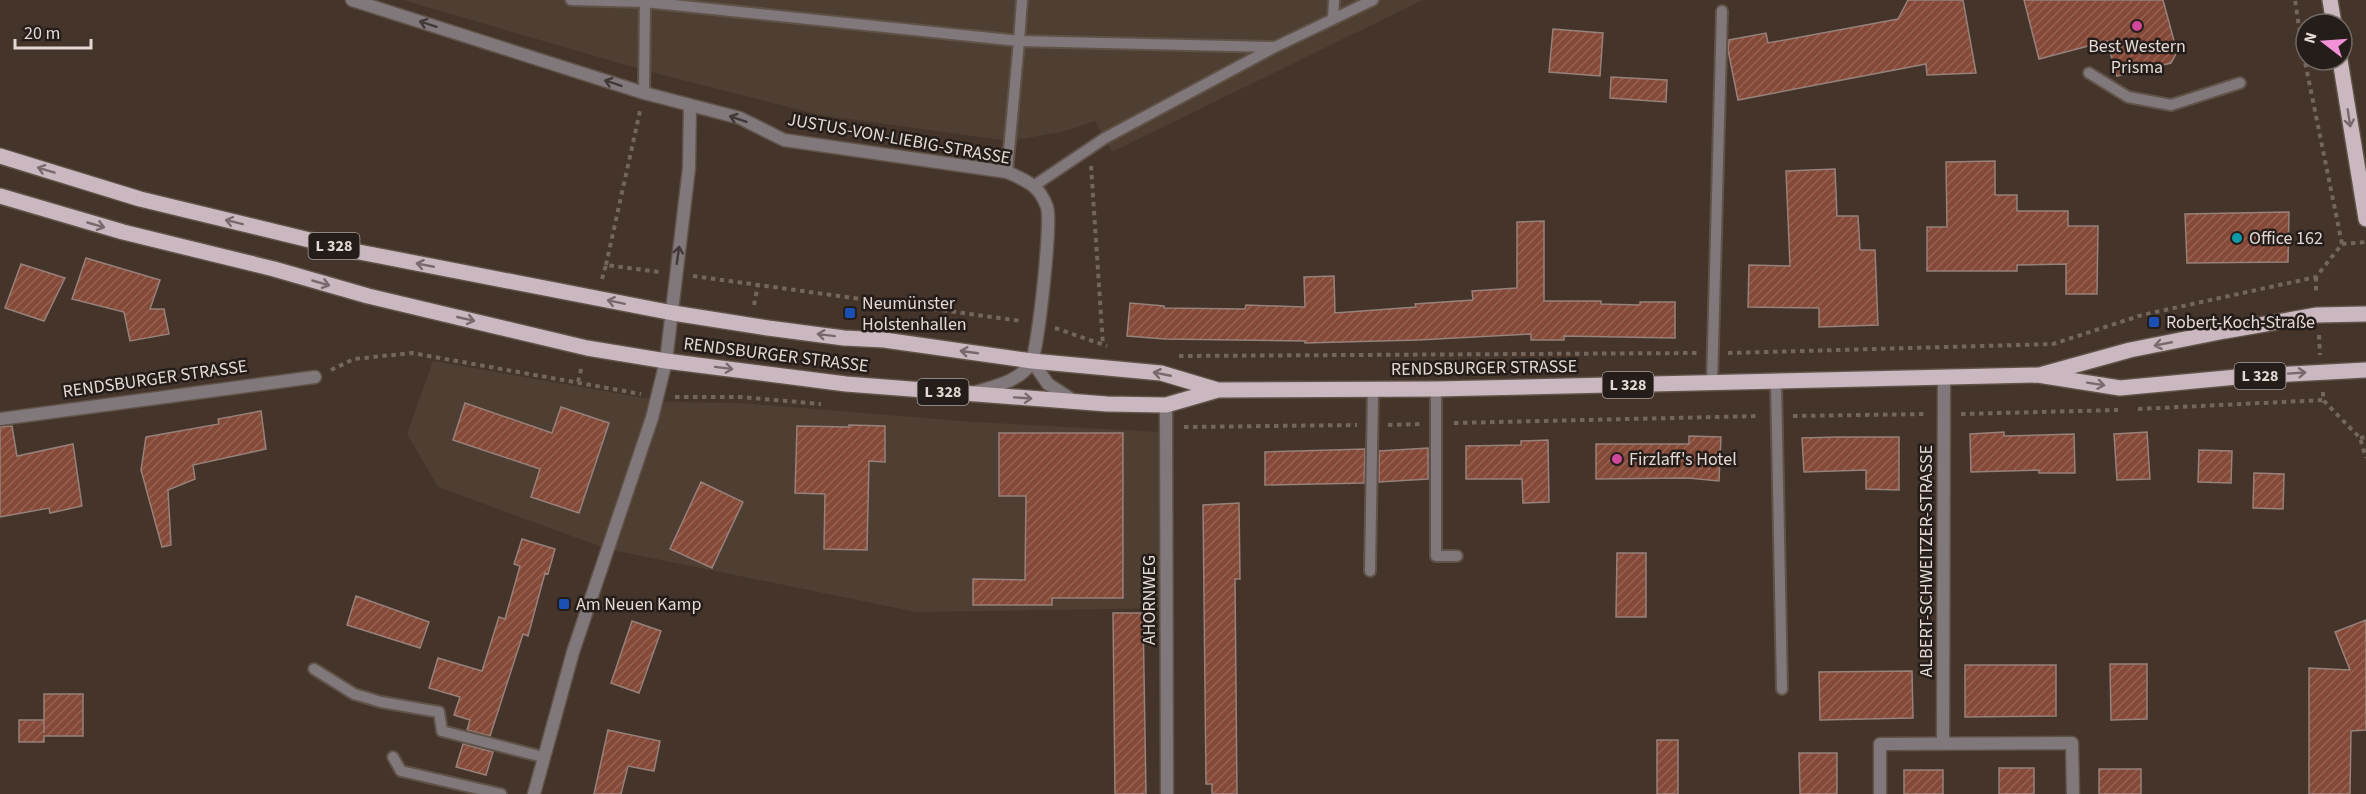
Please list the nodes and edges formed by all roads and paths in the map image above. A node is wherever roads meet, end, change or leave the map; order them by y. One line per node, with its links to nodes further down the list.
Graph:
1 (352, 0): 15 (street, JUSTUS-VON-LIEBIG-STRASSE, one-way to 1)
2 (571, 0): 7 (lane)
3 (1022, 0): 10 (lane)
4 (1334, 0): 9 (lane)
5 (1373, 0): 9 (lane)
6 (2295, 0): 24 (path)
7 (645, 1): 10 (lane); 15 (lane)
8 (1722, 11): 36 (lane)
9 (1333, 19): 11 (lane)
10 (1019, 41): 11 (lane); 19 (lane)
11 (1275, 47): 17 (lane)
12 (2342, 72): 22 (main road, one-way to 22)
13 (2090, 73): 14 (lane)
14 (2240, 83)
15 (644, 93): 16 (street, JUSTUS-VON-LIEBIG-STRASSE); 25 (path)
16 (690, 106): 19 (street, JUSTUS-VON-LIEBIG-STRASSE, one-way to 16); 26 (street, one-way to 16)
17 (1090, 148): 20 (lane); 34 (path)
18 (0, 156): 30 (main road, L 328, one-way to 18)
19 (1007, 172): 20 (street, JUSTUS-VON-LIEBIG-STRASSE)
20 (1035, 185): 33 (street)
21 (0, 196): 39 (main road, L 328, one-way to 39)
22 (2366, 219)
23 (2366, 242): 24 (path)
24 (2342, 244): 27 (path)
25 (606, 265)
26 (675, 274): 28 (path); 30 (street)
27 (2316, 278): 32 (path); 36 (path)
28 (758, 285): 29 (path); 33 (path)
29 (754, 308)
30 (673, 314): 38 (main road, RENDSBURGER STRASSE / L 328, one-way to 30); 39 (street, RENDSBURGER STRASSE)
31 (2366, 314): 32 (main road, RENDSBURGER STRASSE / L 328)
32 (2317, 315): 41 (path); 42 (main road, RENDSBURGER STRASSE / L 328, one-way to 42)
33 (1038, 324): 34 (path); 38 (street)
34 (1103, 344): 35 (path)
35 (1111, 348)
36 (1712, 353): 37 (path); 47 (lane)
37 (1173, 356)
38 (1032, 361): 50 (main road, RENDSBURGER STRASSE / L 328, one-way to 38); 51 (street, RENDSBURGER STRASSE); 52 (street)
39 (666, 362): 51 (main road, RENDSBURGER STRASSE / L 328, one-way to 51); 63 (street)
40 (2366, 370): 41 (main road, RENDSBURGER STRASSE / L 328)
41 (2322, 371): 42 (main road, RENDSBURGER STRASSE / L 328, one-way to 41); 56 (path)
42 (2038, 375): 44 (main road, RENDSBURGER STRASSE / L 328)
43 (315, 377): 45 (path); 54 (street, RENDSBURGER STRASSE)
44 (1944, 378): 46 (main road, RENDSBURGER STRASSE / L 328); 62 (street, ALBERT-SCHWEITZER-STRASSE)
45 (578, 382)
46 (1776, 382): 47 (main road, RENDSBURGER STRASSE / L 328); 61 (lane)
47 (1712, 384): 49 (main road, RENDSBURGER STRASSE / L 328)
48 (1373, 389): 49 (main road, RENDSBURGER STRASSE / L 328); 50 (main road, RENDSBURGER STRASSE / L 328); 59 (lane)
49 (1436, 389): 58 (lane)
50 (1218, 390): 53 (main road, RENDSBURGER STRASSE / L 328)
51 (969, 394): 52 (main road, RENDSBURGER STRASSE / L 328, one-way to 52)
52 (1075, 402): 53 (main road, RENDSBURGER STRASSE / L 328)
53 (1166, 405): 67 (street, AHORNWEG)
54 (0, 419)
55 (2366, 437): 56 (path)
56 (2360, 438): 57 (path)
57 (2366, 458)
58 (1457, 556)
59 (1370, 571)
60 (314, 669): 63 (lane)
61 (1782, 689)
62 (1944, 744): 68 (street); 69 (street)
63 (543, 757): 66 (street)
64 (393, 758): 65 (lane)
65 (501, 794)
66 (534, 794)
67 (1167, 794)
68 (1880, 794)
69 (2073, 794)

